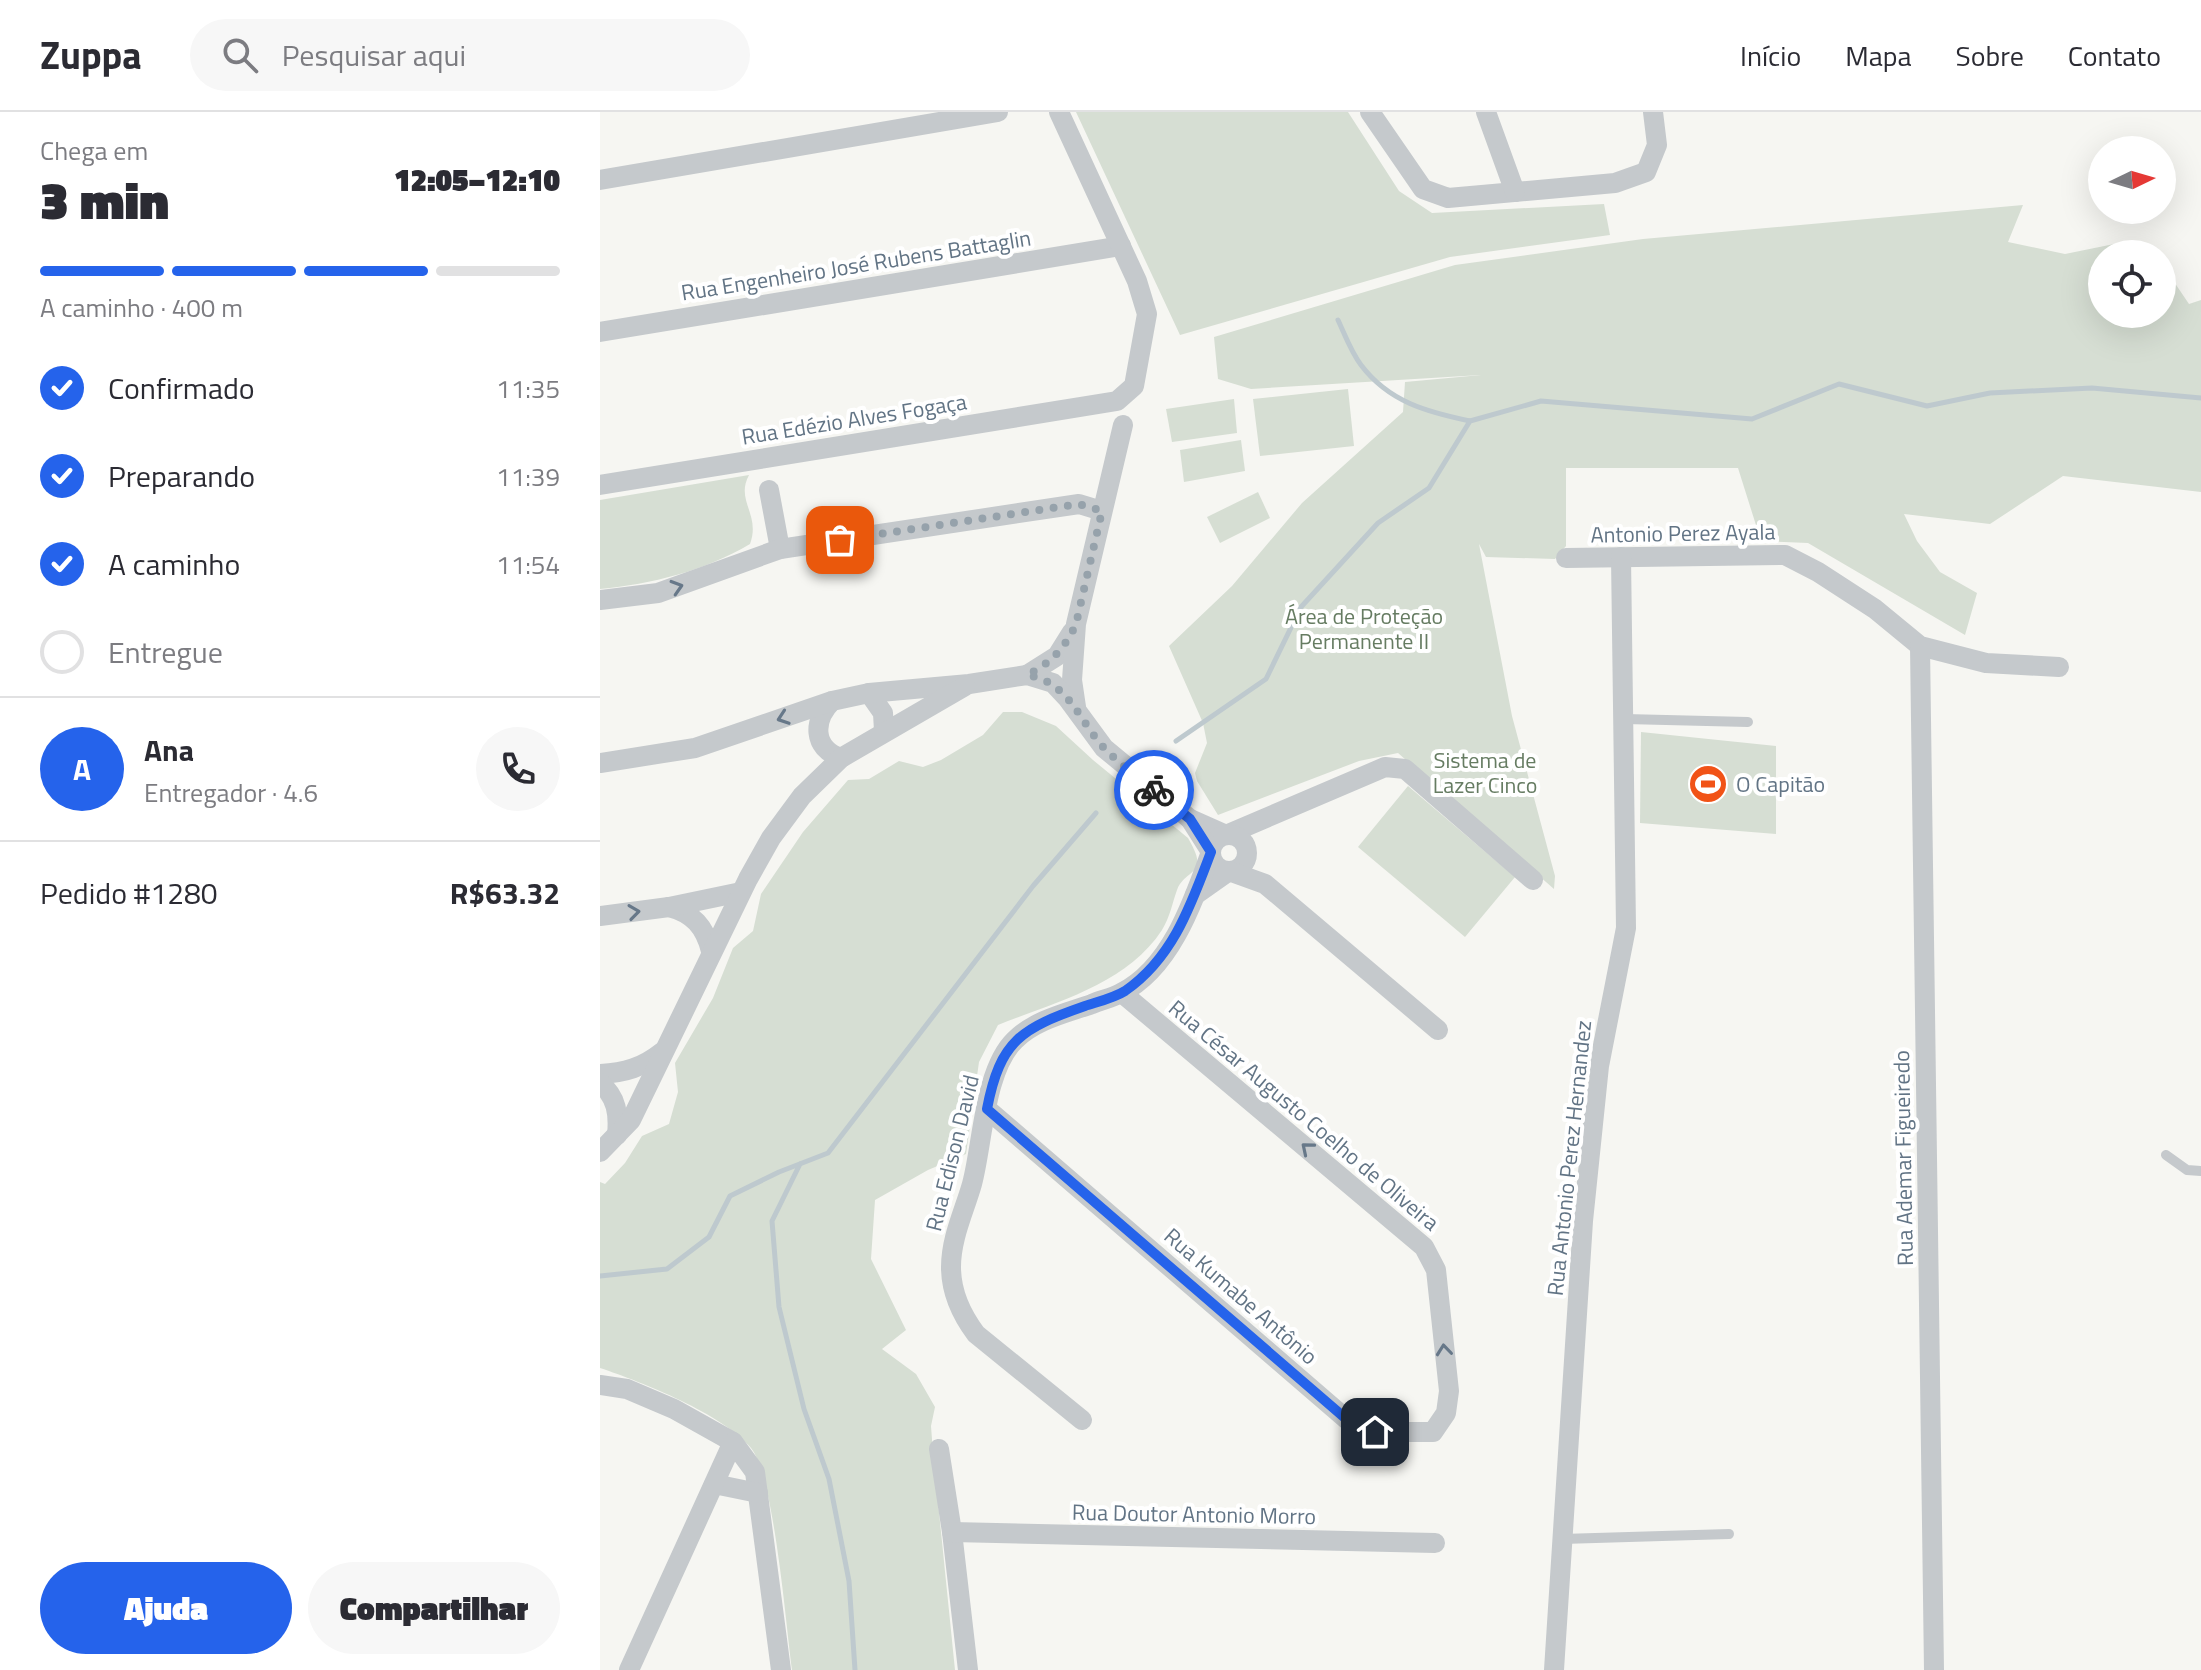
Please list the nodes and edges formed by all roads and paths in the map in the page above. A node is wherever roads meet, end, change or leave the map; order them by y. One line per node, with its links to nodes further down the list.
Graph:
1 (998, 112): 6 (street)
2 (1059, 112): 8 (street)
3 (1370, 112): 7 (street)
4 (1486, 112): 7 (street)
5 (1653, 112): 7 (street)
6 (600, 180)
7 (1515, 192)
8 (1121, 246): 9 (street, Rua Engenheiro José Rubens Battaglin); 11 (street, Rua Edézio Alves Fogaça)
9 (600, 332)
10 (1123, 425): 13 (street)
11 (600, 485)
12 (769, 490): 14 (street)
13 (1102, 511): 14 (street); 18 (street)
14 (780, 549): 17 (street, one-way to 14)
15 (1621, 557): 16 (street, Antonio Perez Ayala); 19 (street, Antonio Perez Ayala); 26 (street, Rua Antonio Perez Hernandez)
16 (1566, 558)
17 (600, 600)
18 (1076, 624): 21 (street); 22 (street)
19 (1920, 646): 20 (street, Antonio Perez Ayala); 71 (street, Rua Ademar Figueiredo)
20 (2059, 667)
21 (1027, 675): 22 (street); 23 (street)
22 (1063, 679): 32 (street)
23 (969, 684): 24 (street); 28 (street)
24 (869, 693): 25 (street); 28 (street)
25 (832, 701): 29 (street); 30 (street, one-way to 30)
26 (1625, 719): 27 (lane); 65 (street, Rua Antonio Perez Hernandez)
27 (1748, 722)
28 (884, 731): 29 (street)
29 (841, 758): 39 (street)
30 (600, 763)
31 (1269, 817): 33 (street); 34 (street); 37 (street)
32 (1190, 819): 33 (street); 35 (street)
33 (1226, 835): 34 (street); 35 (street)
34 (1247, 850): 36 (street); 38 (street)
35 (1211, 852): 36 (street); 40 (street, Rua Edison David)
36 (1229, 871): 38 (street); 40 (street)
37 (1533, 880)
38 (1265, 884): 45 (street)
39 (741, 892): 41 (street); 43 (street)
40 (1195, 895): 44 (street, Rua Edison David)
41 (669, 907): 42 (street, one-way to 41); 43 (street)
42 (600, 916)
43 (711, 951): 46 (street)
44 (1122, 993): 49 (street, Rua Edison David); 58 (street, Rua César Augusto Coelho de Oliveira, one-way to 44)
45 (1438, 1030)
46 (662, 1052): 47 (street); 50 (street)
47 (600, 1074)
48 (600, 1083): 50 (street)
49 (987, 1109): 51 (street, Rua Kumabe Antônio); 54 (street, Rua Edison David)
50 (617, 1135): 52 (street)
51 (1029, 1145): 54 (street); 58 (street, Rua Kumabe Antônio)
52 (600, 1152)
53 (2166, 1155): 55 (lane)
54 (978, 1159): 57 (street, Rua Edison David)
55 (2201, 1171)
56 (600, 1385): 59 (street)
57 (1082, 1420)
58 (1439, 1426)
59 (733, 1442): 61 (street); 62 (street)
60 (939, 1449): 63 (street)
61 (714, 1484): 62 (street); 67 (street)
62 (758, 1493): 68 (street)
63 (952, 1532): 66 (street, Rua Doutor Antonio Morro); 69 (street)
64 (1729, 1534): 65 (lane)
65 (1562, 1539): 70 (street, Rua Antonio Perez Hernandez)
66 (1435, 1543)
67 (629, 1670)
68 (781, 1670)
69 (968, 1670)
70 (1554, 1670)
71 (1934, 1670)

